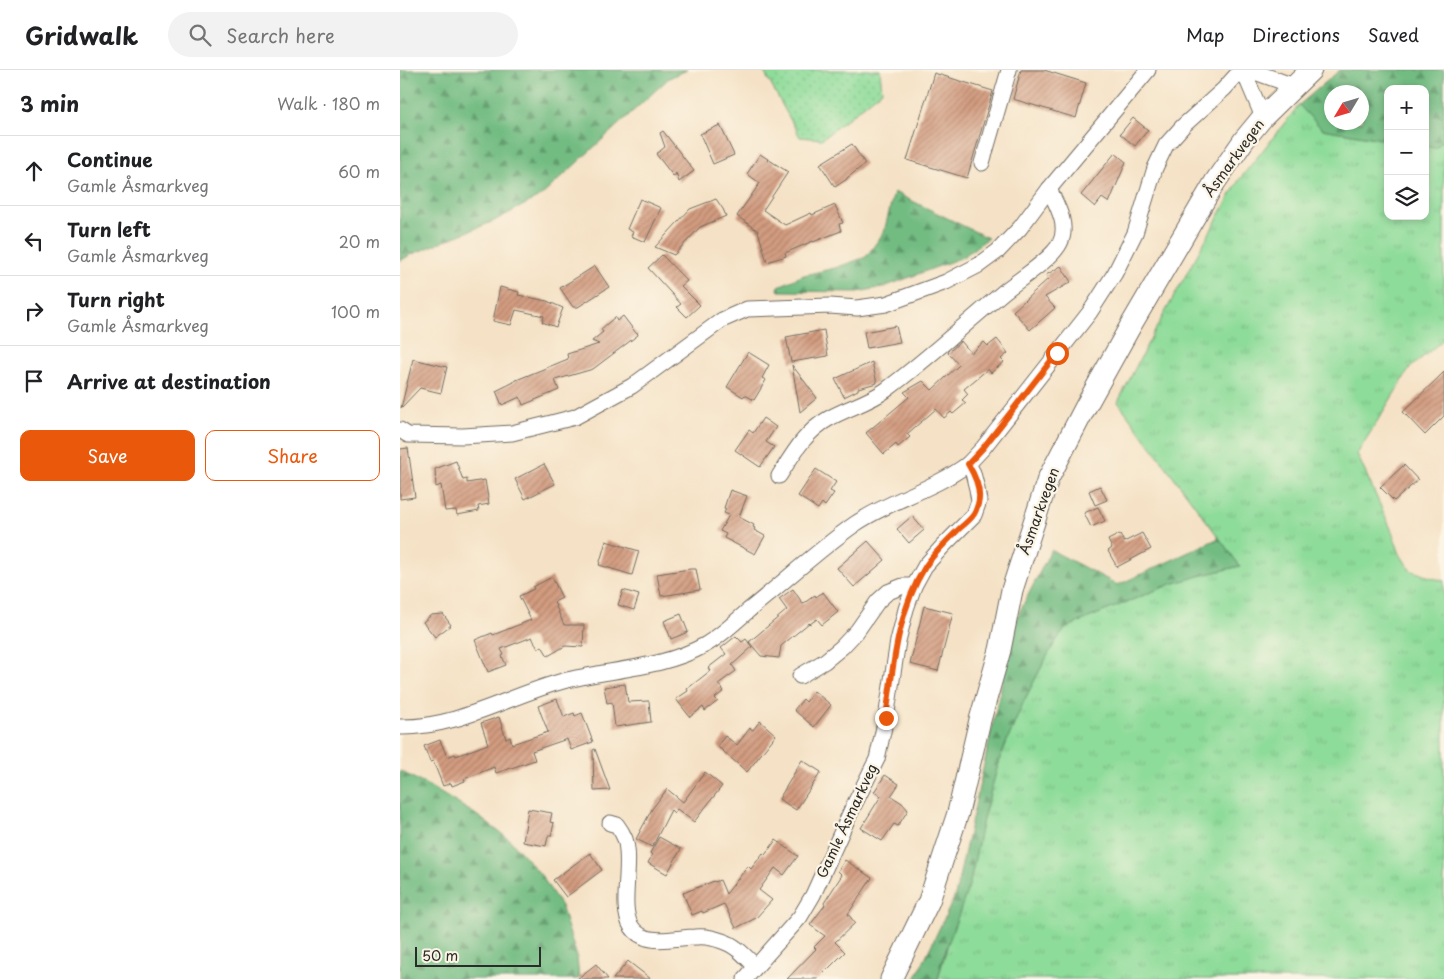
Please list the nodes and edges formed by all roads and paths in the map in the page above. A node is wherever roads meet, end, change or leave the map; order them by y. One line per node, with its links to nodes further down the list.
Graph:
1 (1009, 70): 8 (street)
2 (1148, 70): 9 (street)
3 (1242, 70): 7 (street); 11 (street)
4 (1249, 70): 6 (street)
5 (1311, 70): 6 (main road, Åsmarkvegen)
6 (1294, 86): 7 (main road, Åsmarkvegen)
7 (1263, 117): 19 (main road, Åsmarkvegen)
8 (982, 162)
9 (1049, 189): 10 (street); 12 (street)
10 (400, 430)
11 (968, 464): 13 (street, Gamle Åsmarkveg); 15 (street)
12 (779, 476)
13 (914, 586): 14 (street); 17 (street, Gamle Åsmarkveg)
14 (800, 676)
15 (400, 727)
16 (610, 824): 17 (street)
17 (756, 966): 18 (street, Gamle Åsmarkveg)
18 (745, 979)
19 (891, 979)

